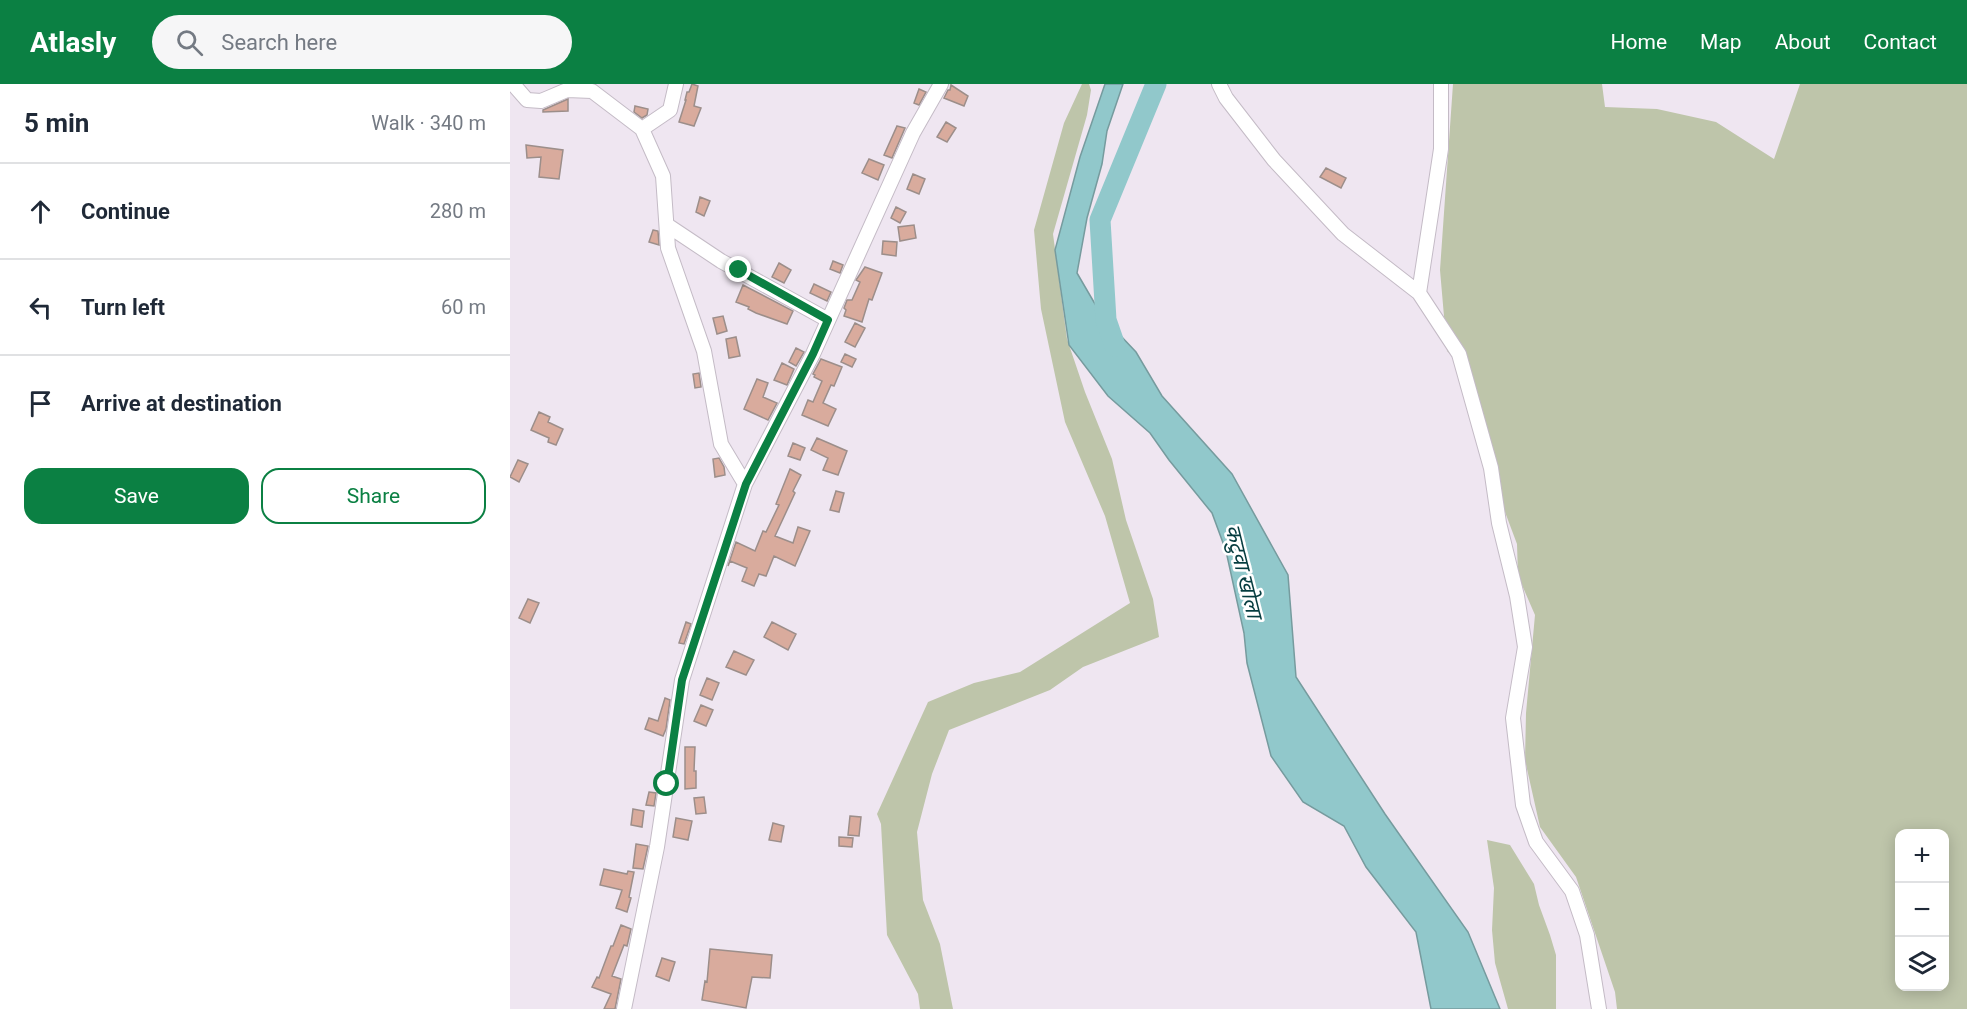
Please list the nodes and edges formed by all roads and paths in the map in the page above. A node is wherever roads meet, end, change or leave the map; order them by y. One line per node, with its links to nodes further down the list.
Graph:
1 (513, 84): 6 (street)
2 (676, 84): 6 (street)
3 (941, 84): 9 (street)
4 (1219, 84): 8 (street)
5 (1441, 84): 8 (street)
6 (642, 129): 7 (street)
7 (667, 225): 9 (street); 10 (street)
8 (1419, 293): 12 (street)
9 (828, 320): 10 (street)
10 (746, 484): 11 (street)
11 (624, 1009)
12 (1599, 1009)

